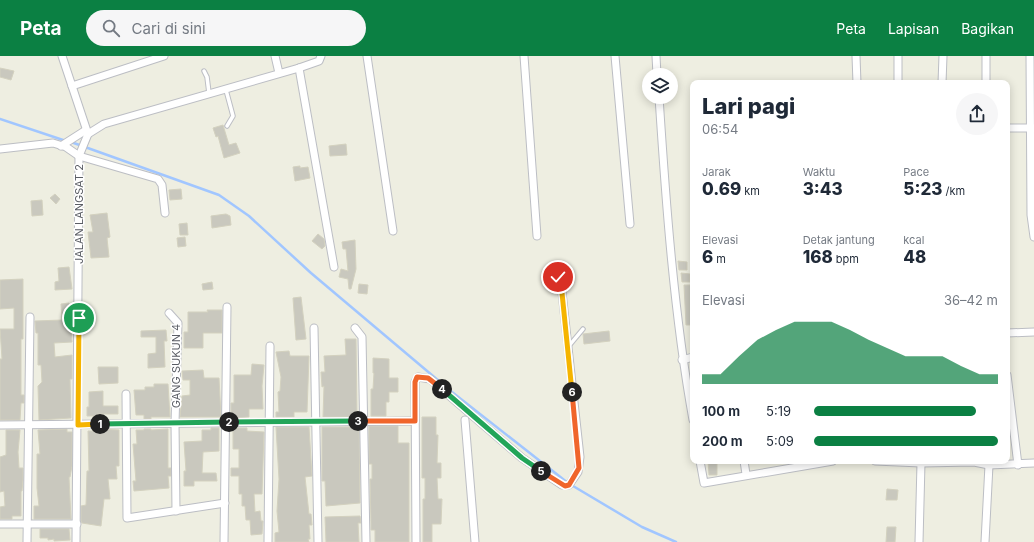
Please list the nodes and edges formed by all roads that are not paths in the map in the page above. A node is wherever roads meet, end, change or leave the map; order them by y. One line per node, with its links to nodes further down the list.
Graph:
1 (62, 56): 22 (street)
2 (164, 56): 22 (street)
3 (275, 56): 17 (street)
4 (321, 56): 14 (street)
5 (367, 56): 35 (street)
6 (524, 56): 36 (street)
7 (615, 56): 34 (street)
8 (656, 56): 15 (street)
9 (856, 56): 18 (street)
10 (898, 56): 19 (street)
11 (942, 56): 20 (street)
12 (986, 56): 21 (street)
13 (1030, 56): 28 (street)
14 (299, 68): 17 (street); 39 (street)
15 (657, 68)
16 (204, 71): 24 (lane)
17 (279, 73): 23 (street)
18 (856, 80)
19 (898, 80)
20 (942, 80)
21 (986, 80)
22 (72, 86): 29 (street)
23 (225, 89): 24 (street); 26 (lane)
24 (209, 93): 29 (street)
25 (660, 104): 51 (street)
26 (226, 126)
27 (1010, 128): 28 (street)
28 (1032, 128): 37 (street)
29 (87, 134): 30 (street); 32 (street, JALAN LANGSAT 2)
30 (63, 144): 31 (street); 32 (street)
31 (0, 149)
32 (80, 153): 33 (street); 65 (street, JALAN LANGSAT 2)
33 (165, 213)
34 (630, 224)
35 (393, 231)
36 (537, 236)
37 (1034, 237)
38 (555, 265): 49 (street)
39 (334, 267)
40 (227, 307): 58 (street)
41 (169, 313): 62 (street, GANG SUKUN 4)
42 (30, 318): 63 (street)
43 (314, 328): 60 (street)
44 (355, 328): 56 (street)
45 (582, 329): 49 (lane)
46 (1034, 332): 47 (street)
47 (1010, 333)
48 (270, 346): 59 (street)
49 (568, 348): 57 (street)
50 (690, 359): 51 (street)
51 (682, 360): 54 (street)
52 (126, 394): 61 (street)
53 (1010, 400): 73 (street)
54 (690, 404)
55 (465, 420): 87 (street)
56 (364, 421): 57 (street); 60 (street); 85 (street)
57 (415, 421): 86 (street)
58 (226, 422): 59 (street); 62 (street); 75 (street)
59 (270, 422): 60 (street); 83 (street)
60 (316, 422): 84 (street)
61 (126, 423): 62 (street); 65 (street); 76 (street)
62 (175, 423): 76 (street, GANG SUKUN 4)
63 (30, 424): 64 (street); 65 (street); 78 (street)
64 (0, 425)
65 (78, 425): 79 (street, JALAN LANGSAT 2)
66 (1034, 463): 73 (street)
67 (701, 464): 74 (street)
68 (744, 464): 74 (street)
69 (793, 464): 74 (street)
70 (921, 464): 88 (street)
71 (985, 464): 72 (street)
72 (989, 465): 73 (street); 89 (street)
73 (1018, 465)
74 (746, 474)
75 (225, 503): 76 (street); 82 (street)
76 (176, 512)
77 (0, 524): 78 (street)
78 (27, 524): 79 (street); 80 (street)
79 (77, 524): 81 (street)
80 (27, 542)
81 (76, 542)
82 (224, 542)
83 (268, 542)
84 (318, 542)
85 (366, 542)
86 (416, 542)
87 (475, 542)
88 (919, 542)
89 (984, 542)

